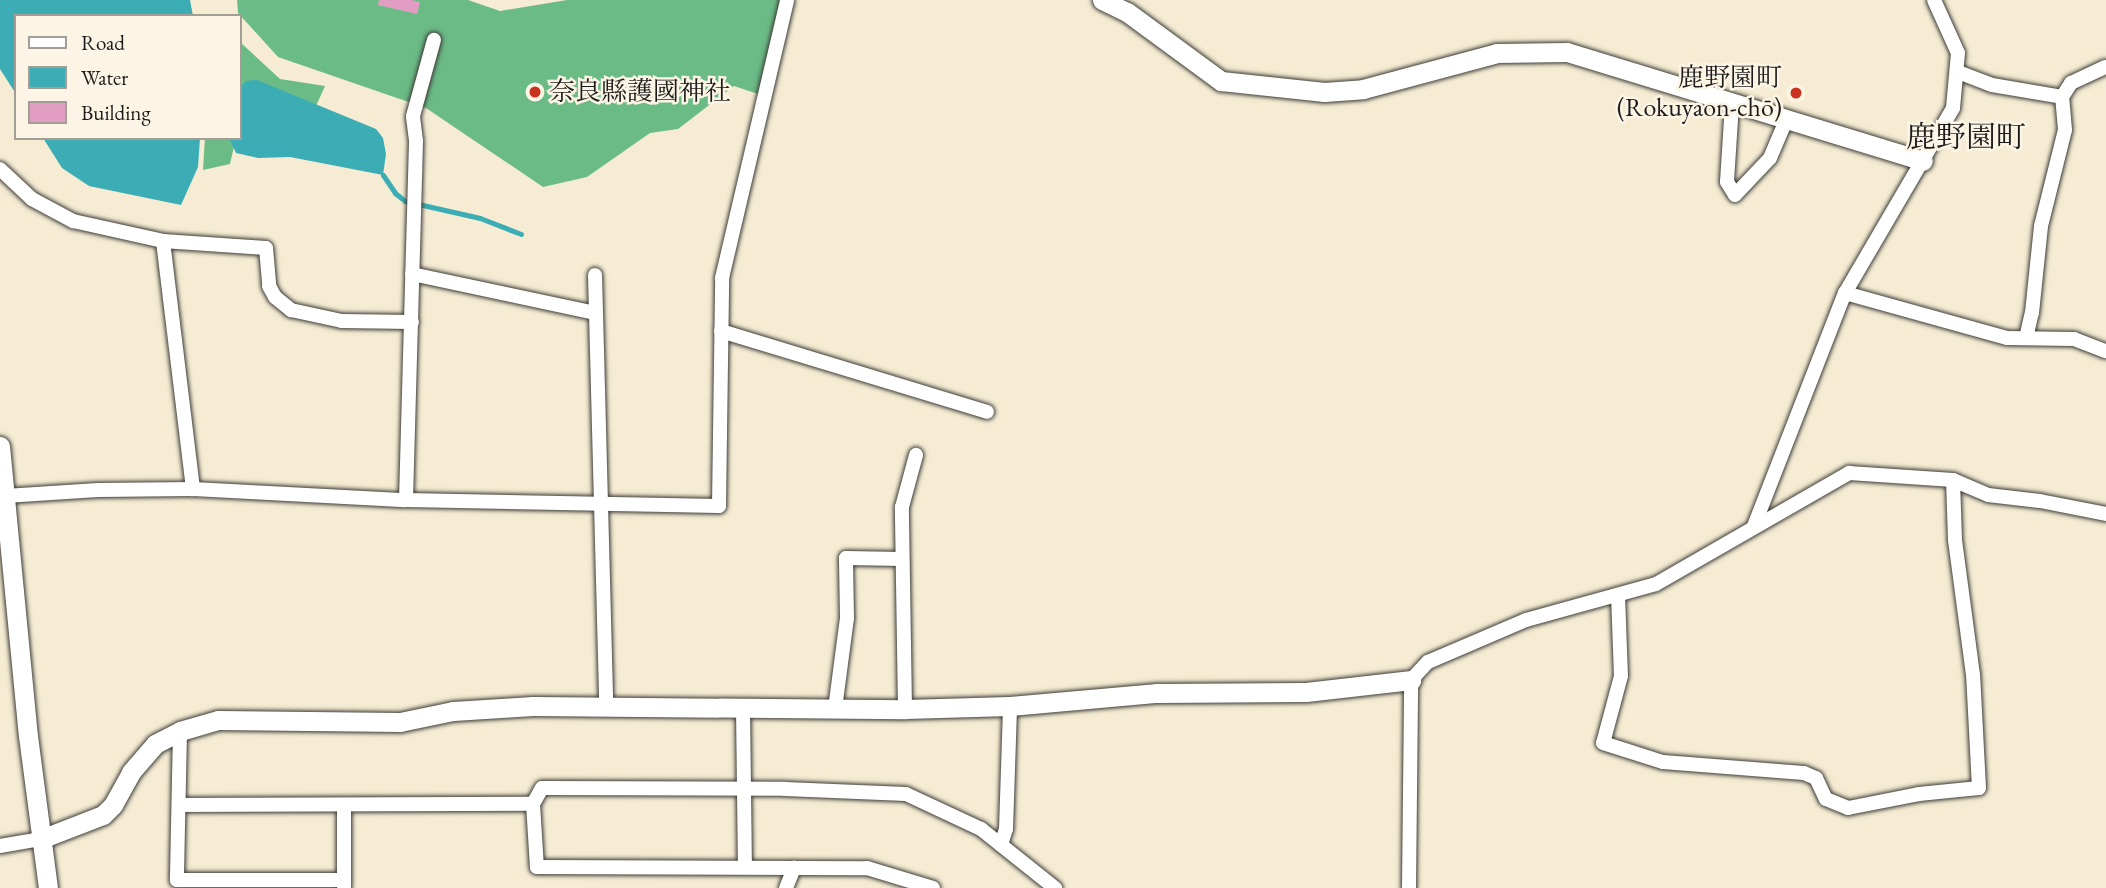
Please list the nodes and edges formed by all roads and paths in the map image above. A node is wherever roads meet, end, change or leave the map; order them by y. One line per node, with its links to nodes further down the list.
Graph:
1 (787, 0): 19 (street)
2 (1102, 0): 9 (street)
3 (1934, 0): 7 (street)
4 (434, 40): 14 (street)
5 (2106, 59): 6 (street)
6 (2099, 70): 8 (street)
7 (1958, 72): 8 (street); 11 (street)
8 (2062, 97): 20 (street)
9 (1732, 104): 10 (street); 10 (street)
10 (1787, 118): 11 (street)
11 (1923, 162): 16 (street)
12 (0, 169): 13 (street)
13 (163, 241): 18 (street); 26 (street)
14 (412, 274): 17 (street); 18 (street)
15 (595, 275): 17 (street)
16 (1845, 293): 20 (street); 31 (street)
17 (596, 313): 29 (street)
18 (412, 322): 28 (street)
19 (721, 331): 22 (street); 29 (street)
20 (2026, 338): 21 (street)
21 (2106, 351)
22 (987, 412)
23 (0, 446): 27 (street)
24 (916, 455): 32 (street)
25 (1953, 480): 30 (street); 31 (street); 33 (street)
26 (193, 489): 27 (street); 28 (street)
27 (5, 496): 45 (street)
28 (406, 500): 29 (street)
29 (601, 502): 35 (street)
30 (2106, 514)
31 (1754, 526): 33 (street)
32 (902, 559): 38 (street); 39 (street)
33 (1618, 595): 34 (street)
34 (1411, 680): 36 (street); 55 (street)
35 (606, 706): 37 (street); 40 (street)
36 (1010, 706): 39 (street); 46 (street)
37 (743, 708): 38 (street); 41 (street)
38 (835, 709): 39 (street)
39 (905, 709)
40 (180, 732): 43 (street); 45 (street)
41 (744, 788): 42 (street); 46 (street); 48 (street)
42 (533, 804): 44 (street); 48 (street)
43 (179, 805): 44 (street); 50 (street)
44 (344, 805): 50 (street)
45 (41, 839): 47 (street); 51 (street)
46 (1001, 845): 54 (street)
47 (0, 846)
48 (745, 867): 49 (street)
49 (794, 868): 52 (street); 53 (street)
50 (344, 884)
51 (48, 888)
52 (786, 888)
53 (933, 888)
54 (1055, 888)
55 (1409, 888)

